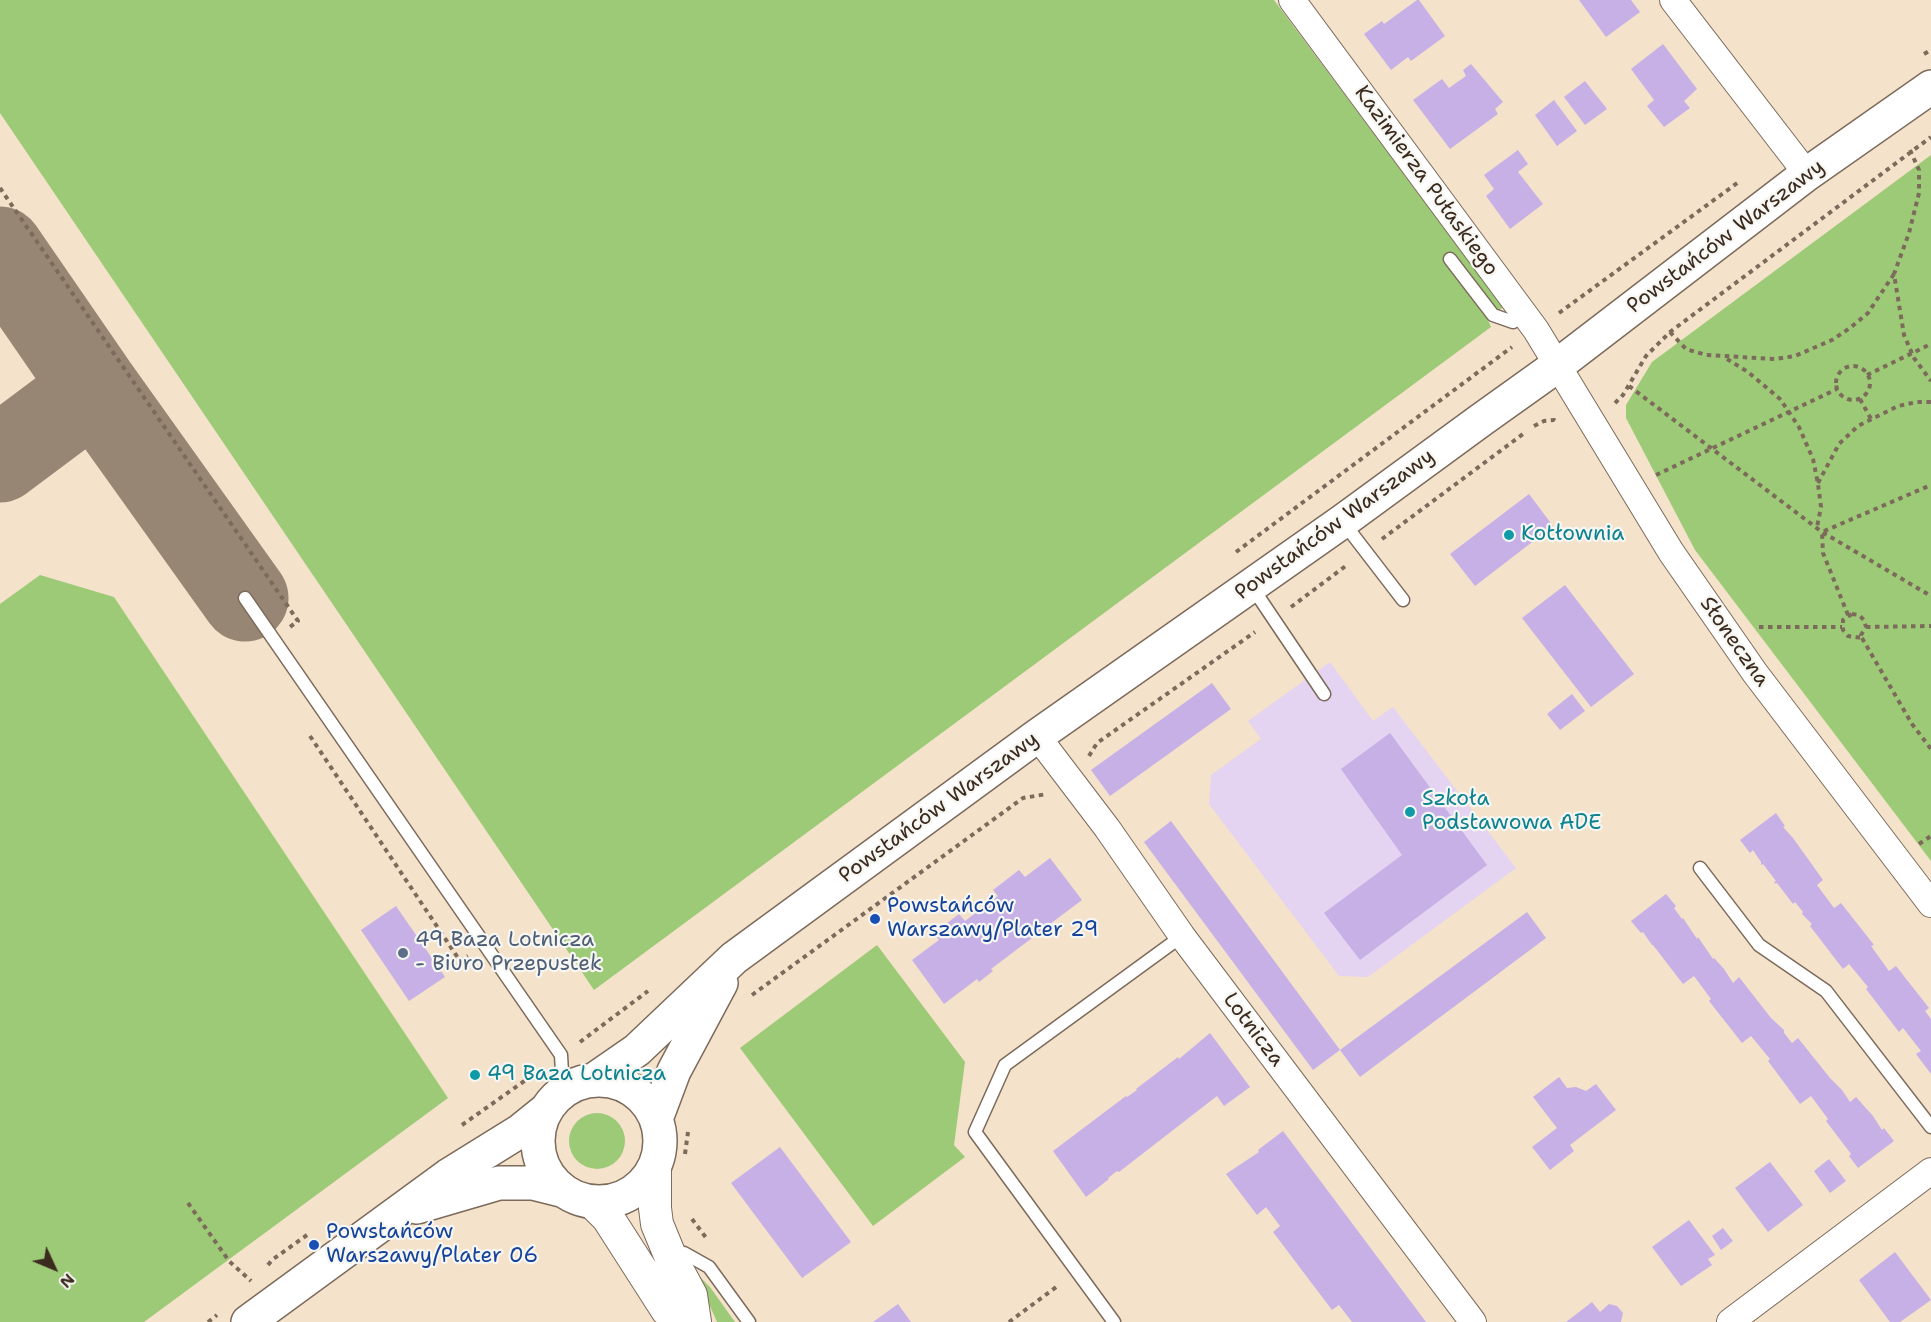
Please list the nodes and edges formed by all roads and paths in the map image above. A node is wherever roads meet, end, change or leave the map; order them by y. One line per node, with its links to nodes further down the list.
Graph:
1 (1292, 0): 13 (street, Kazimierza Pułaskiego)
2 (1672, 0): 7 (street)
3 (1931, 50): 4 (path)
4 (1922, 55)
5 (1931, 87): 9 (main road, Powstańców Warszawy)
6 (1931, 137): 8 (path)
7 (1787, 146): 9 (street); 13 (path)
8 (1910, 150): 12 (path); 14 (path)
9 (1807, 174): 18 (main road, Powstańców Warszawy)
10 (0, 188): 48 (path)
11 (1450, 259): 13 (lane)
12 (1894, 274): 16 (path); 17 (path)
13 (1530, 322): 18 (street, Kazimierza Pułaskiego); 22 (path)
14 (1670, 332): 17 (path); 21 (path)
15 (1931, 344): 16 (path)
16 (1911, 353): 19 (path); 20 (path)
17 (1724, 357): 26 (path)
18 (1558, 364): 27 (street, Słoneczna); 33 (main road, Powstańców Warszawy)
19 (1867, 375): 23 (path); 24 (path)
20 (1931, 381)
21 (1629, 386): 27 (path); 29 (path)
22 (1458, 387)
23 (1837, 389): 24 (path); 26 (path)
24 (1860, 399): 28 (path)
25 (1931, 402): 28 (path)
26 (1789, 412): 29 (path); 31 (path)
27 (1592, 419): 36 (path); 55 (street, Słoneczna)
28 (1870, 419): 31 (path)
29 (1714, 448): 30 (path); 34 (path)
30 (1652, 477)
31 (1818, 484): 34 (path)
32 (1931, 485): 35 (path)
33 (1343, 521): 36 (lane); 37 (main road, Powstańców Warszawy)
34 (1816, 527): 35 (path)
35 (1822, 532): 38 (path); 41 (path)
36 (1366, 552): 40 (lane); 42 (path)
37 (1251, 586): 42 (lane); 51 (main road, Powstańców Warszawy)
38 (1931, 596)
39 (245, 598): 48 (lane)
40 (1403, 600)
41 (1848, 615): 45 (path); 46 (path)
42 (1274, 619): 49 (lane); 53 (path)
43 (1931, 626): 46 (path)
44 (1758, 627): 45 (path)
45 (1842, 627): 47 (path)
46 (1866, 627): 47 (path)
47 (1862, 638): 52 (path)
48 (275, 639): 60 (lane)
49 (1324, 694)
50 (308, 733): 57 (path)
51 (1037, 736): 53 (street, Lotnicza); 58 (main road, Powstańców Warszawy)
52 (1931, 749)
53 (1069, 779): 56 (street, Lotnicza); 59 (path)
54 (1700, 868): 66 (lane)
55 (1931, 904)
56 (1182, 936): 74 (lane); 82 (street, Lotnicza)
57 (447, 941)
58 (734, 958): 61 (main road, Powstańców Warszawy); 64 (main road, Powstańców Warszawy)
59 (744, 1001)
60 (561, 1055): 62 (lane); 63 (path)
61 (595, 1079): 62 (main road); 64 (main road)
62 (554, 1100): 69 (main road); 72 (main road)
63 (480, 1113)
64 (656, 1119): 67 (main road)
65 (689, 1124): 67 (path)
66 (1931, 1127)
67 (670, 1161): 70 (main road); 73 (street)
68 (1931, 1171): 83 (street)
69 (561, 1190): 70 (main road); 72 (main road)
70 (592, 1202): 77 (street)
71 (188, 1203): 75 (path)
72 (398, 1212): 76 (main road)
73 (671, 1258): 78 (street); 79 (lane)
74 (1077, 1272): 80 (path); 81 (lane)
75 (256, 1286)
76 (248, 1322)
77 (686, 1322)
78 (695, 1322)
79 (749, 1322)
80 (1008, 1322)
81 (1114, 1322)
82 (1473, 1322)
83 (1730, 1322)

